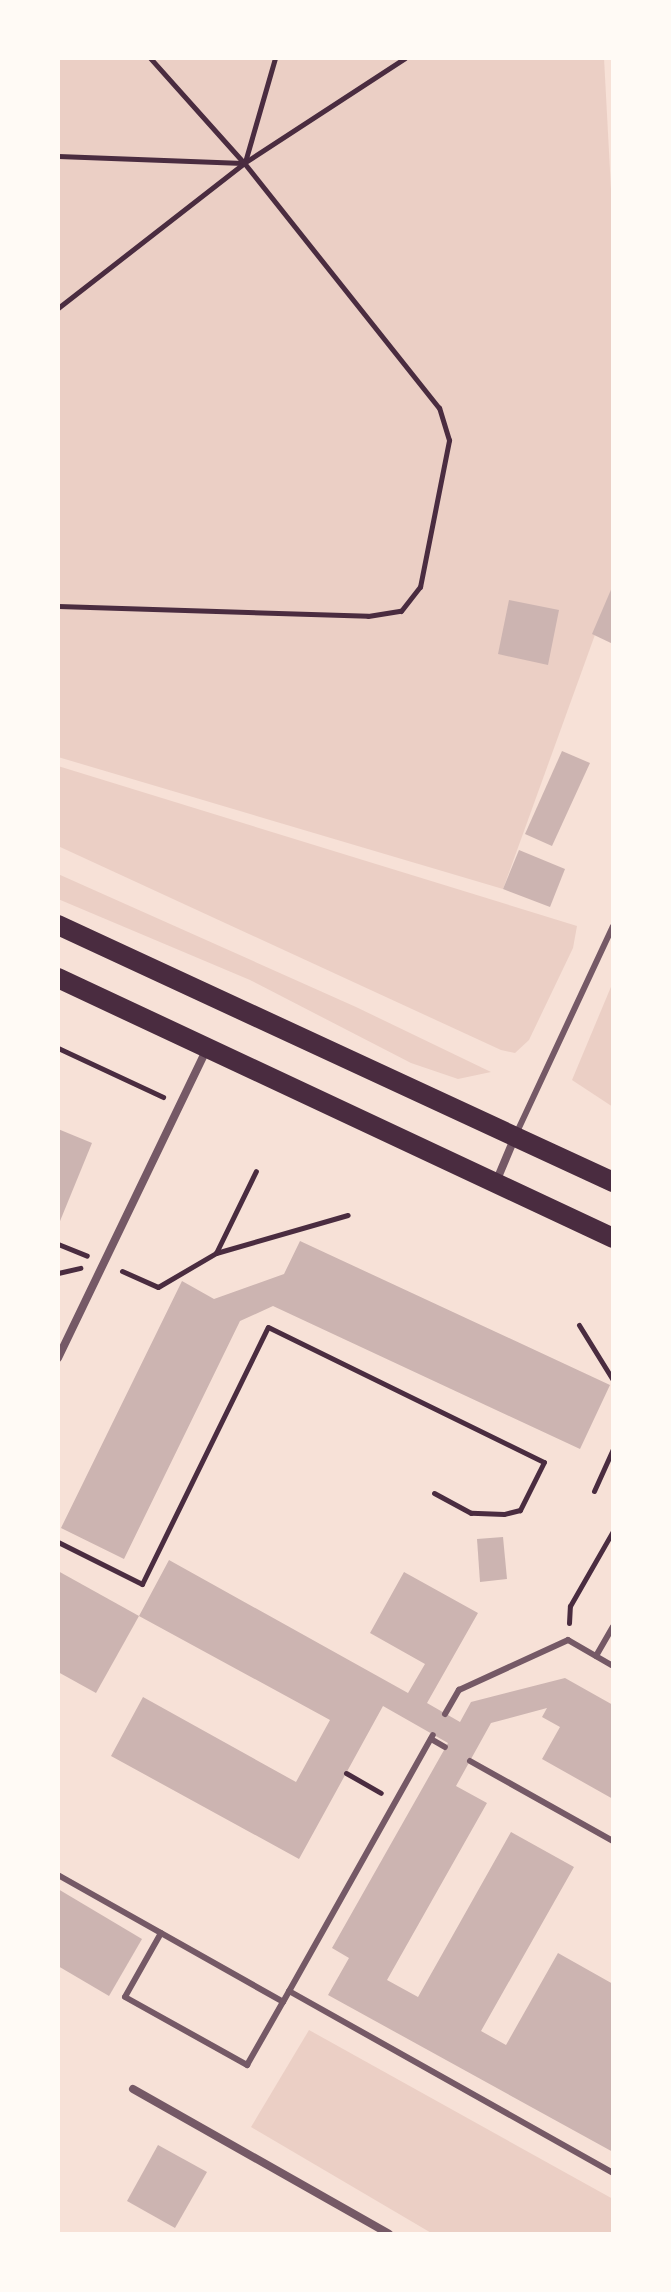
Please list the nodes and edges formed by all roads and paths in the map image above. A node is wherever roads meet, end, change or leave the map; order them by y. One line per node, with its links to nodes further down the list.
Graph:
1 (150, 58): 5 (path)
2 (275, 58): 5 (path)
3 (405, 58): 5 (path)
4 (58, 156): 5 (path)
5 (244, 163): 6 (path); 7 (path)
6 (58, 308)
7 (58, 606)
8 (58, 925): 14 (main road)
9 (613, 926): 14 (lane)
10 (58, 978): 12 (main road)
11 (58, 1048): 13 (path)
12 (207, 1048): 13 (street); 17 (main road)
13 (182, 1106): 22 (street)
14 (517, 1132): 16 (main road); 17 (street)
15 (256, 1171): 21 (path)
16 (613, 1182)
17 (496, 1183): 19 (main road)
18 (348, 1215): 21 (path)
19 (613, 1238)
20 (58, 1244): 22 (path)
21 (216, 1253): 22 (path)
22 (104, 1262): 24 (street)
23 (579, 1325): 25 (path)
24 (58, 1358)
25 (613, 1380)
26 (613, 1449): 27 (path)
27 (612, 1458): 28 (path)
28 (594, 1491)
29 (434, 1493): 31 (path)
30 (613, 1531): 33 (path)
31 (58, 1542)
32 (613, 1627): 34 (lane)
33 (568, 1640): 34 (lane); 36 (lane)
34 (596, 1656): 35 (lane)
35 (613, 1666)
36 (445, 1714)
37 (445, 1747): 44 (lane)
38 (470, 1761): 41 (lane)
39 (346, 1773): 40 (path)
40 (374, 1789)
41 (613, 1841)
42 (58, 1875): 43 (lane)
43 (161, 1933): 45 (lane); 45 (lane)
44 (289, 1991): 45 (lane); 47 (lane)
45 (283, 2002)
46 (133, 2089): 48 (street)
47 (613, 2173)
48 (389, 2234)

